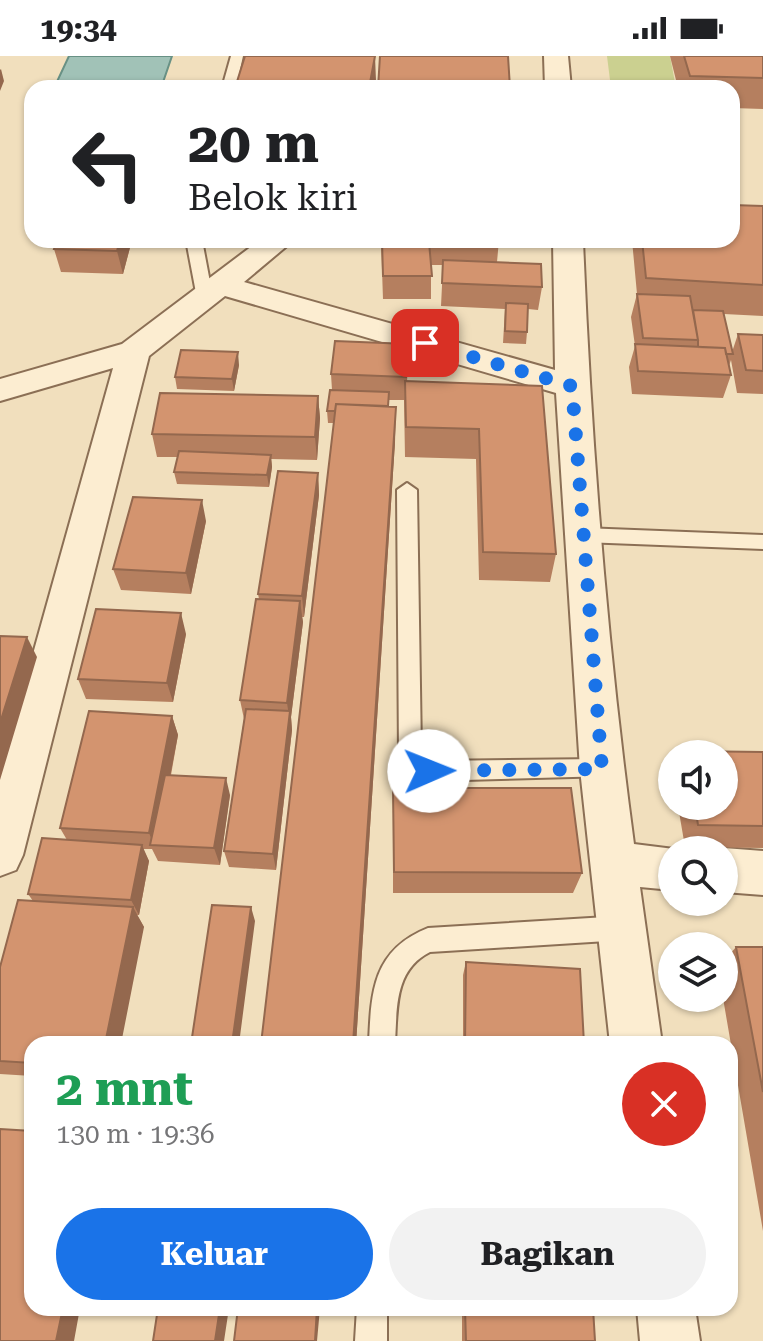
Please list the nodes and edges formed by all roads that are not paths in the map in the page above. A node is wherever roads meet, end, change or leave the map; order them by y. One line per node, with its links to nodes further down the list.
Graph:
1 (237, 56): 3 (lane)
2 (556, 56): 4 (street)
3 (231, 80)
4 (558, 80)
5 (197, 248): 8 (lane)
6 (269, 248): 8 (street)
7 (568, 248): 10 (street)
8 (213, 291): 9 (street); 10 (street)
9 (134, 351): 11 (street); 16 (street)
10 (572, 386): 13 (street)
11 (0, 390)
12 (407, 490): 15 (lane)
13 (583, 535): 14 (lane); 15 (street)
14 (763, 542)
15 (602, 769): 17 (street)
16 (0, 855)
17 (615, 864): 18 (street); 21 (street)
18 (658, 867)
19 (738, 871): 20 (street)
20 (763, 873)
21 (623, 928): 22 (lane); 23 (street)
22 (383, 1036)
23 (635, 1036)
24 (372, 1316): 26 (lane)
25 (667, 1316): 27 (street)
26 (371, 1341)
27 (670, 1341)

